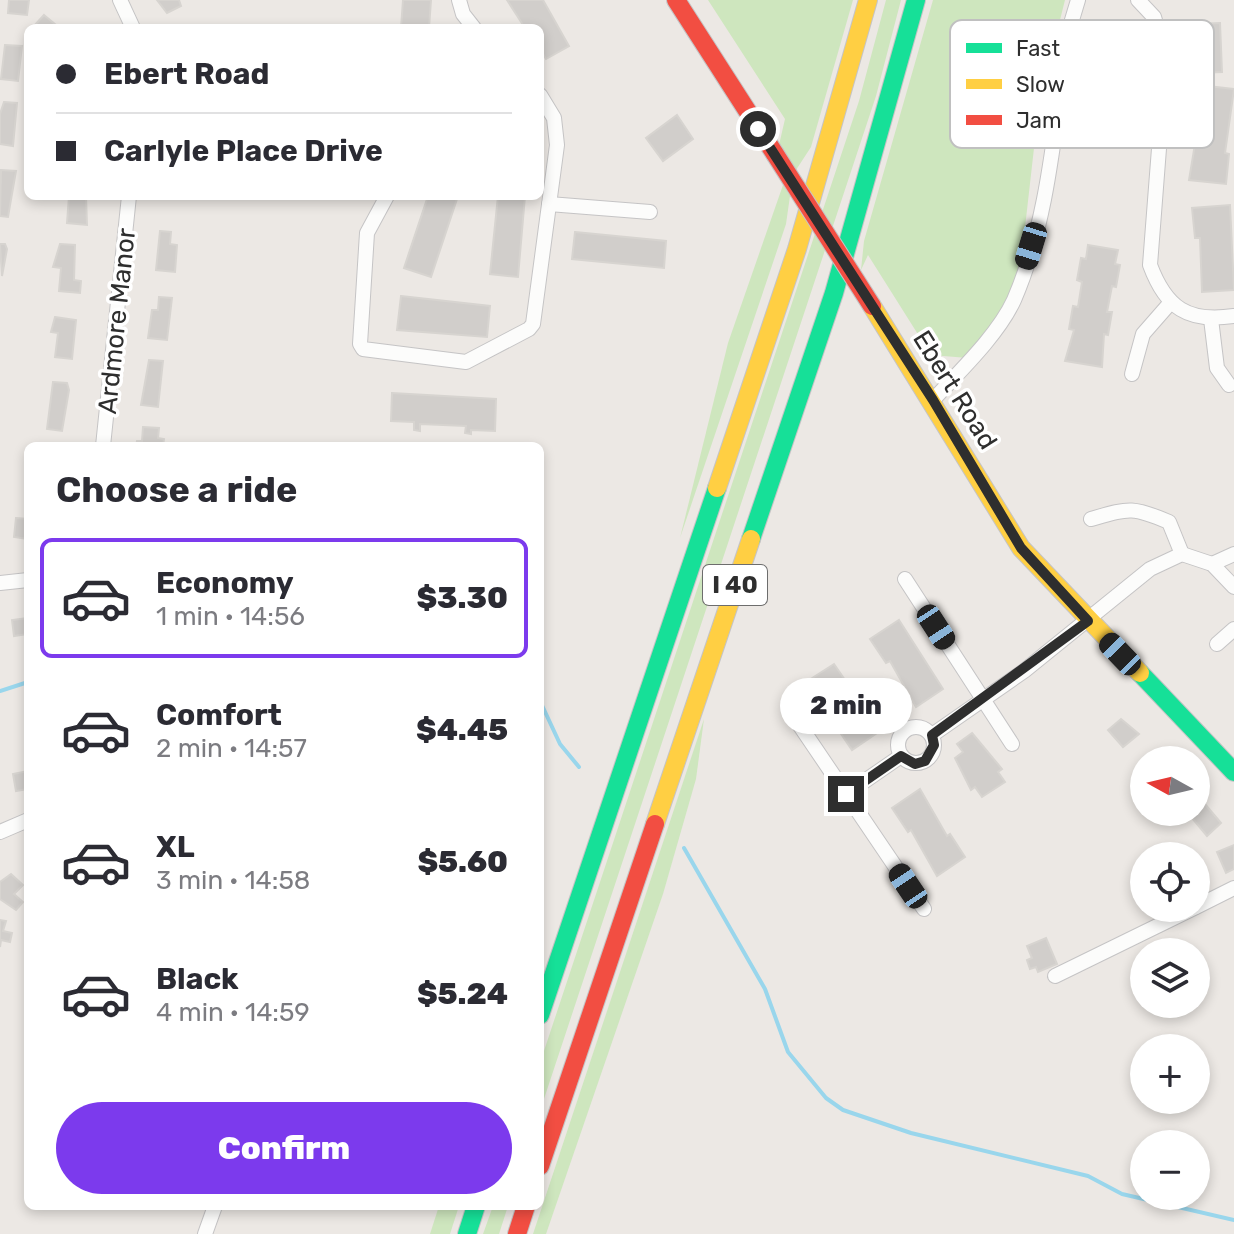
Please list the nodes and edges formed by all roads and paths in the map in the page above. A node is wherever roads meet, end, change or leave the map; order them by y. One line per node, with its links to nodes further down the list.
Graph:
1 (120, 0): 10 (street)
2 (459, 0): 11 (street)
3 (676, 0): 24 (main road, Ebert Road, bridge)
4 (868, 0): 51 (main road, I 40)
5 (916, 0): 52 (main road, I 40)
6 (1078, 0): 8 (street)
7 (1138, 0): 9 (street)
8 (1072, 20)
9 (1155, 20)
10 (131, 24)
11 (471, 24)
12 (544, 99): 17 (street)
13 (1051, 148): 24 (street)
14 (1159, 148): 19 (street)
15 (129, 200): 25 (street, Ardmore Manor)
16 (385, 200): 17 (street)
17 (549, 204): 18 (street)
18 (650, 212)
19 (1171, 302): 21 (street); 22 (street)
20 (1234, 316): 21 (street)
21 (1211, 319): 23 (street)
22 (1132, 374)
23 (1229, 385)
24 (933, 400): 34 (main road, Ebert Road)
25 (103, 442)
26 (1091, 519): 27 (street)
27 (1182, 554): 29 (street); 34 (street)
28 (1234, 554): 29 (street)
29 (1212, 564): 33 (street)
30 (905, 579): 37 (street)
31 (24, 580): 32 (street)
32 (0, 583)
33 (1234, 587)
34 (1088, 621): 37 (street); 42 (main road, Ebert Road)
35 (1234, 629): 36 (street)
36 (1217, 644)
37 (983, 700): 39 (street); 40 (street)
38 (790, 711): 43 (street)
39 (932, 735): 41 (street); 41 (street)
40 (1012, 744)
41 (901, 756): 43 (street)
42 (1234, 772)
43 (846, 794): 48 (street)
44 (24, 822): 45 (street)
45 (0, 832)
46 (1234, 888): 47 (street)
47 (1210, 900)
48 (924, 909)
49 (1165, 922): 50 (street)
50 (1055, 976)
51 (544, 1003)
52 (544, 1154)
53 (214, 1210): 56 (street)
54 (475, 1210): 57 (main road)
55 (525, 1210): 58 (main road)
56 (205, 1234)
57 (467, 1234)
58 (517, 1234)

